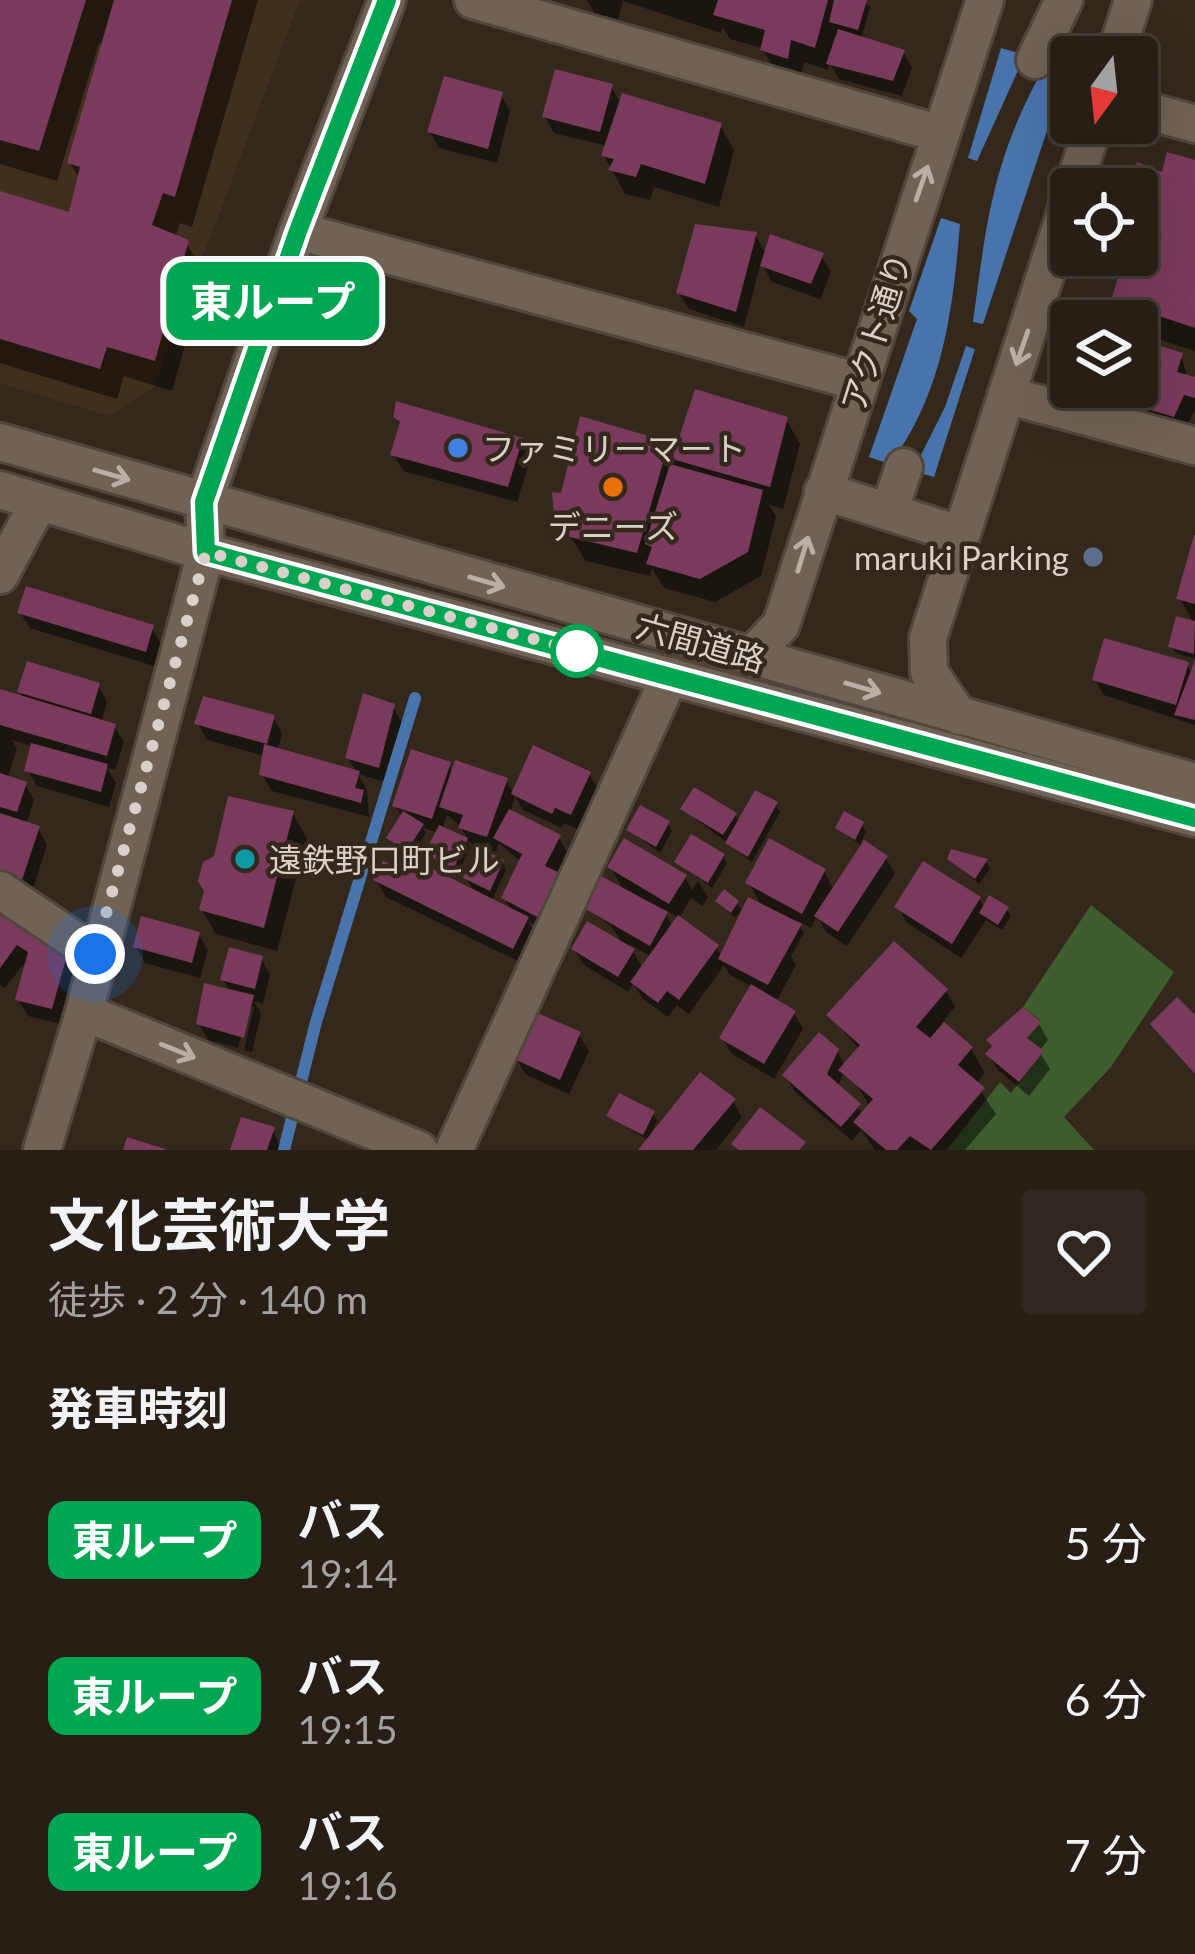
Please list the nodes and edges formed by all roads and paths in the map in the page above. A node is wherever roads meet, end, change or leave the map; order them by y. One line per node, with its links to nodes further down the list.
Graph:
1 (387, 0): 11 (street)
2 (473, 0): 10 (street)
3 (986, 0): 10 (street, アクト通り)
4 (1064, 0): 7 (street)
5 (1133, 0): 6 (street)
6 (1122, 36)
7 (1035, 60)
8 (1158, 114): 9 (street)
9 (1195, 124)
10 (941, 134): 13 (street, アクト通り, one-way to 10)
11 (298, 231): 13 (street); 20 (street)
12 (1050, 260): 14 (street, one-way to 14)
13 (860, 382): 18 (street, アクト通り)
14 (1006, 395): 16 (street); 21 (street)
15 (0, 442): 20 (street, 六間道路, one-way to 20)
16 (1195, 446)
17 (0, 490): 19 (street, 六間道路)
18 (823, 491): 21 (street); 24 (street, アクト通り, one-way to 18)
19 (39, 502): 22 (street, 六間道路); 23 (street)
20 (204, 502): 22 (street); 24 (street, 六間道路, one-way to 24)
21 (958, 533): 26 (street)
22 (206, 552): 25 (street, 六間道路); 30 (street)
23 (0, 575)
24 (751, 656): 26 (street, 六間道路, one-way to 26)
25 (670, 676): 28 (street, 六間道路); 34 (street)
26 (959, 716): 27 (street, 六間道路)
27 (1195, 782)
28 (1195, 818)
29 (0, 890): 30 (street)
30 (95, 954): 31 (street)
31 (84, 1012): 32 (street); 33 (street, one-way to 33)
32 (42, 1150)
33 (419, 1150)
34 (454, 1150)

